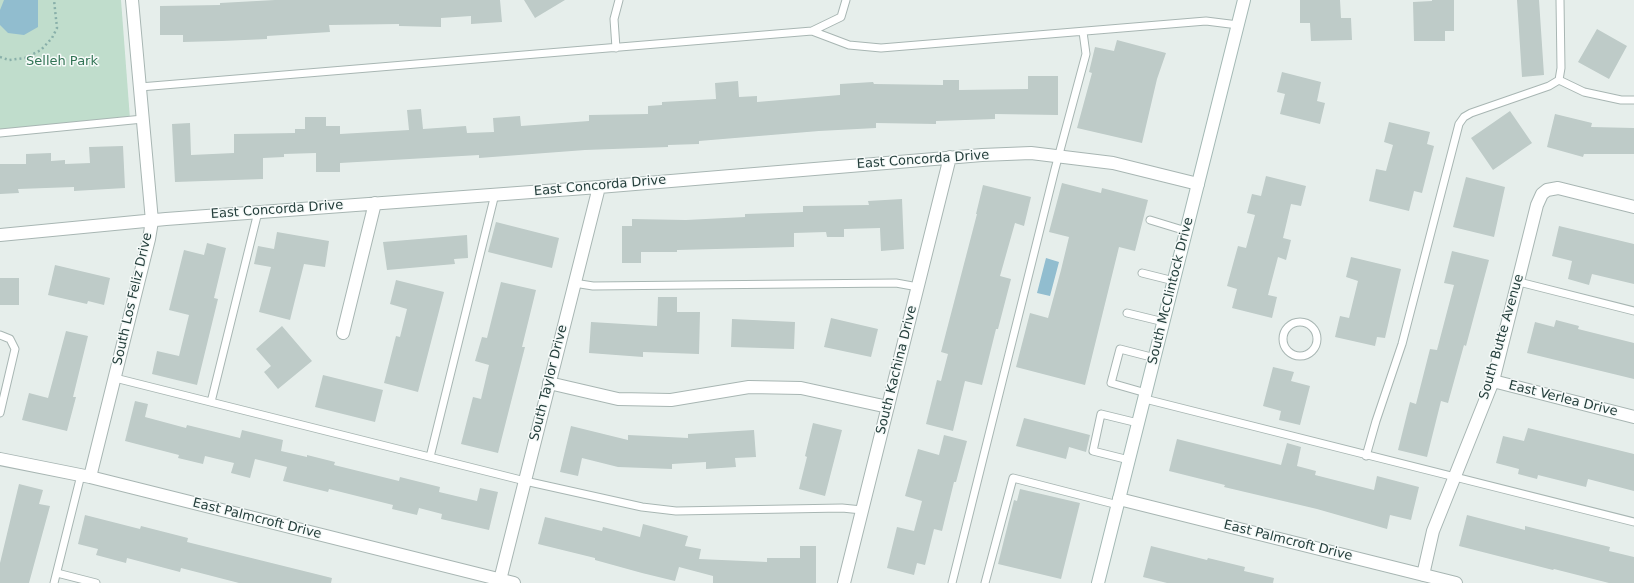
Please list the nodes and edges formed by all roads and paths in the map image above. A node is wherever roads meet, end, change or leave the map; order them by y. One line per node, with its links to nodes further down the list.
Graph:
1 (54, 0): 11 (path)
2 (132, 0): 13 (street, South Los Feliz Drive)
3 (619, 0): 10 (lane)
4 (846, 0): 8 (lane)
5 (1244, 0): 7 (street, South McClintock Drive)
6 (1560, 0): 12 (lane)
7 (1238, 25): 9 (lane); 19 (street, South McClintock Drive)
8 (812, 31): 9 (lane); 10 (lane)
9 (1083, 32): 17 (lane)
10 (616, 48): 13 (lane)
11 (0, 57)
12 (1559, 80): 14 (lane); 50 (lane)
13 (140, 87): 15 (street, South Los Feliz Drive)
14 (1634, 100)
15 (143, 120): 16 (lane); 26 (street, South Los Feliz Drive)
16 (0, 133)
17 (1059, 156): 18 (street, East Concorda Drive); 19 (street, East Concorda Drive); 67 (lane)
18 (950, 157): 20 (street, East Concorda Drive); 33 (street, South Kachina Drive)
19 (1198, 184): 27 (street, South McClintock Drive)
20 (599, 187): 21 (street, East Concorda Drive); 32 (street, South Taylor Drive)
21 (495, 194): 22 (street, East Concorda Drive); 51 (lane)
22 (375, 203): 24 (street, East Concorda Drive); 37 (street)
23 (1634, 207): 31 (street, South Butte Avenue)
24 (258, 212): 26 (street, East Concorda Drive); 45 (lane)
25 (1150, 220): 27 (lane)
26 (152, 221): 28 (street, East Concorda Drive); 41 (street, South Los Feliz Drive)
27 (1186, 231): 30 (street, South McClintock Drive)
28 (0, 234)
29 (1142, 273): 30 (lane)
30 (1174, 282): 36 (street, South McClintock Drive)
31 (1519, 282): 34 (lane); 42 (street, South Butte Avenue)
32 (574, 283): 33 (lane); 43 (street, South Taylor Drive)
33 (918, 287): 46 (street, South Kachina Drive)
34 (1634, 311)
35 (1127, 313): 36 (lane)
36 (1164, 322): 40 (street, South McClintock Drive)
37 (343, 333)
38 (0, 335): 47 (lane)
39 (1296, 356): 39 (lane)
40 (1154, 358): 44 (street, South McClintock Drive); 44 (lane)
41 (115, 378): 45 (lane); 54 (street, South Los Feliz Drive)
42 (1493, 381): 48 (street, East Verlea Drive); 55 (street, South Butte Avenue)
43 (549, 384): 46 (street); 56 (street, South Taylor Drive)
44 (1145, 396): 49 (street, South McClintock Drive); 50 (lane)
45 (211, 402): 51 (lane)
46 (888, 407): 58 (street, South Kachina Drive)
47 (0, 413)
48 (1634, 417)
49 (1138, 422): 53 (street, South McClintock Drive); 53 (lane)
50 (1366, 456): 55 (lane)
51 (430, 457): 56 (lane)
52 (0, 459): 54 (street, East Palmcroft Drive)
53 (1129, 460): 57 (street, South McClintock Drive)
54 (86, 476): 60 (lane); 62 (street, East Palmcroft Drive)
55 (1455, 477): 59 (lane); 61 (street, South Butte Avenue)
56 (525, 481): 58 (lane); 62 (street, South Taylor Drive)
57 (1119, 502): 61 (street, East Palmcroft Drive); 68 (lane); 69 (street, South McClintock Drive)
58 (862, 510): 66 (street, South Kachina Drive)
59 (1634, 522)
60 (57, 573): 63 (lane); 64 (lane)
61 (1423, 575): 70 (street, East Palmcroft Drive)
62 (500, 580): 65 (street, East Palmcroft Drive)
63 (54, 583)
64 (96, 583)
65 (514, 583)
66 (844, 583)
67 (952, 583)
68 (985, 583)
69 (1098, 583)
70 (1456, 583)

